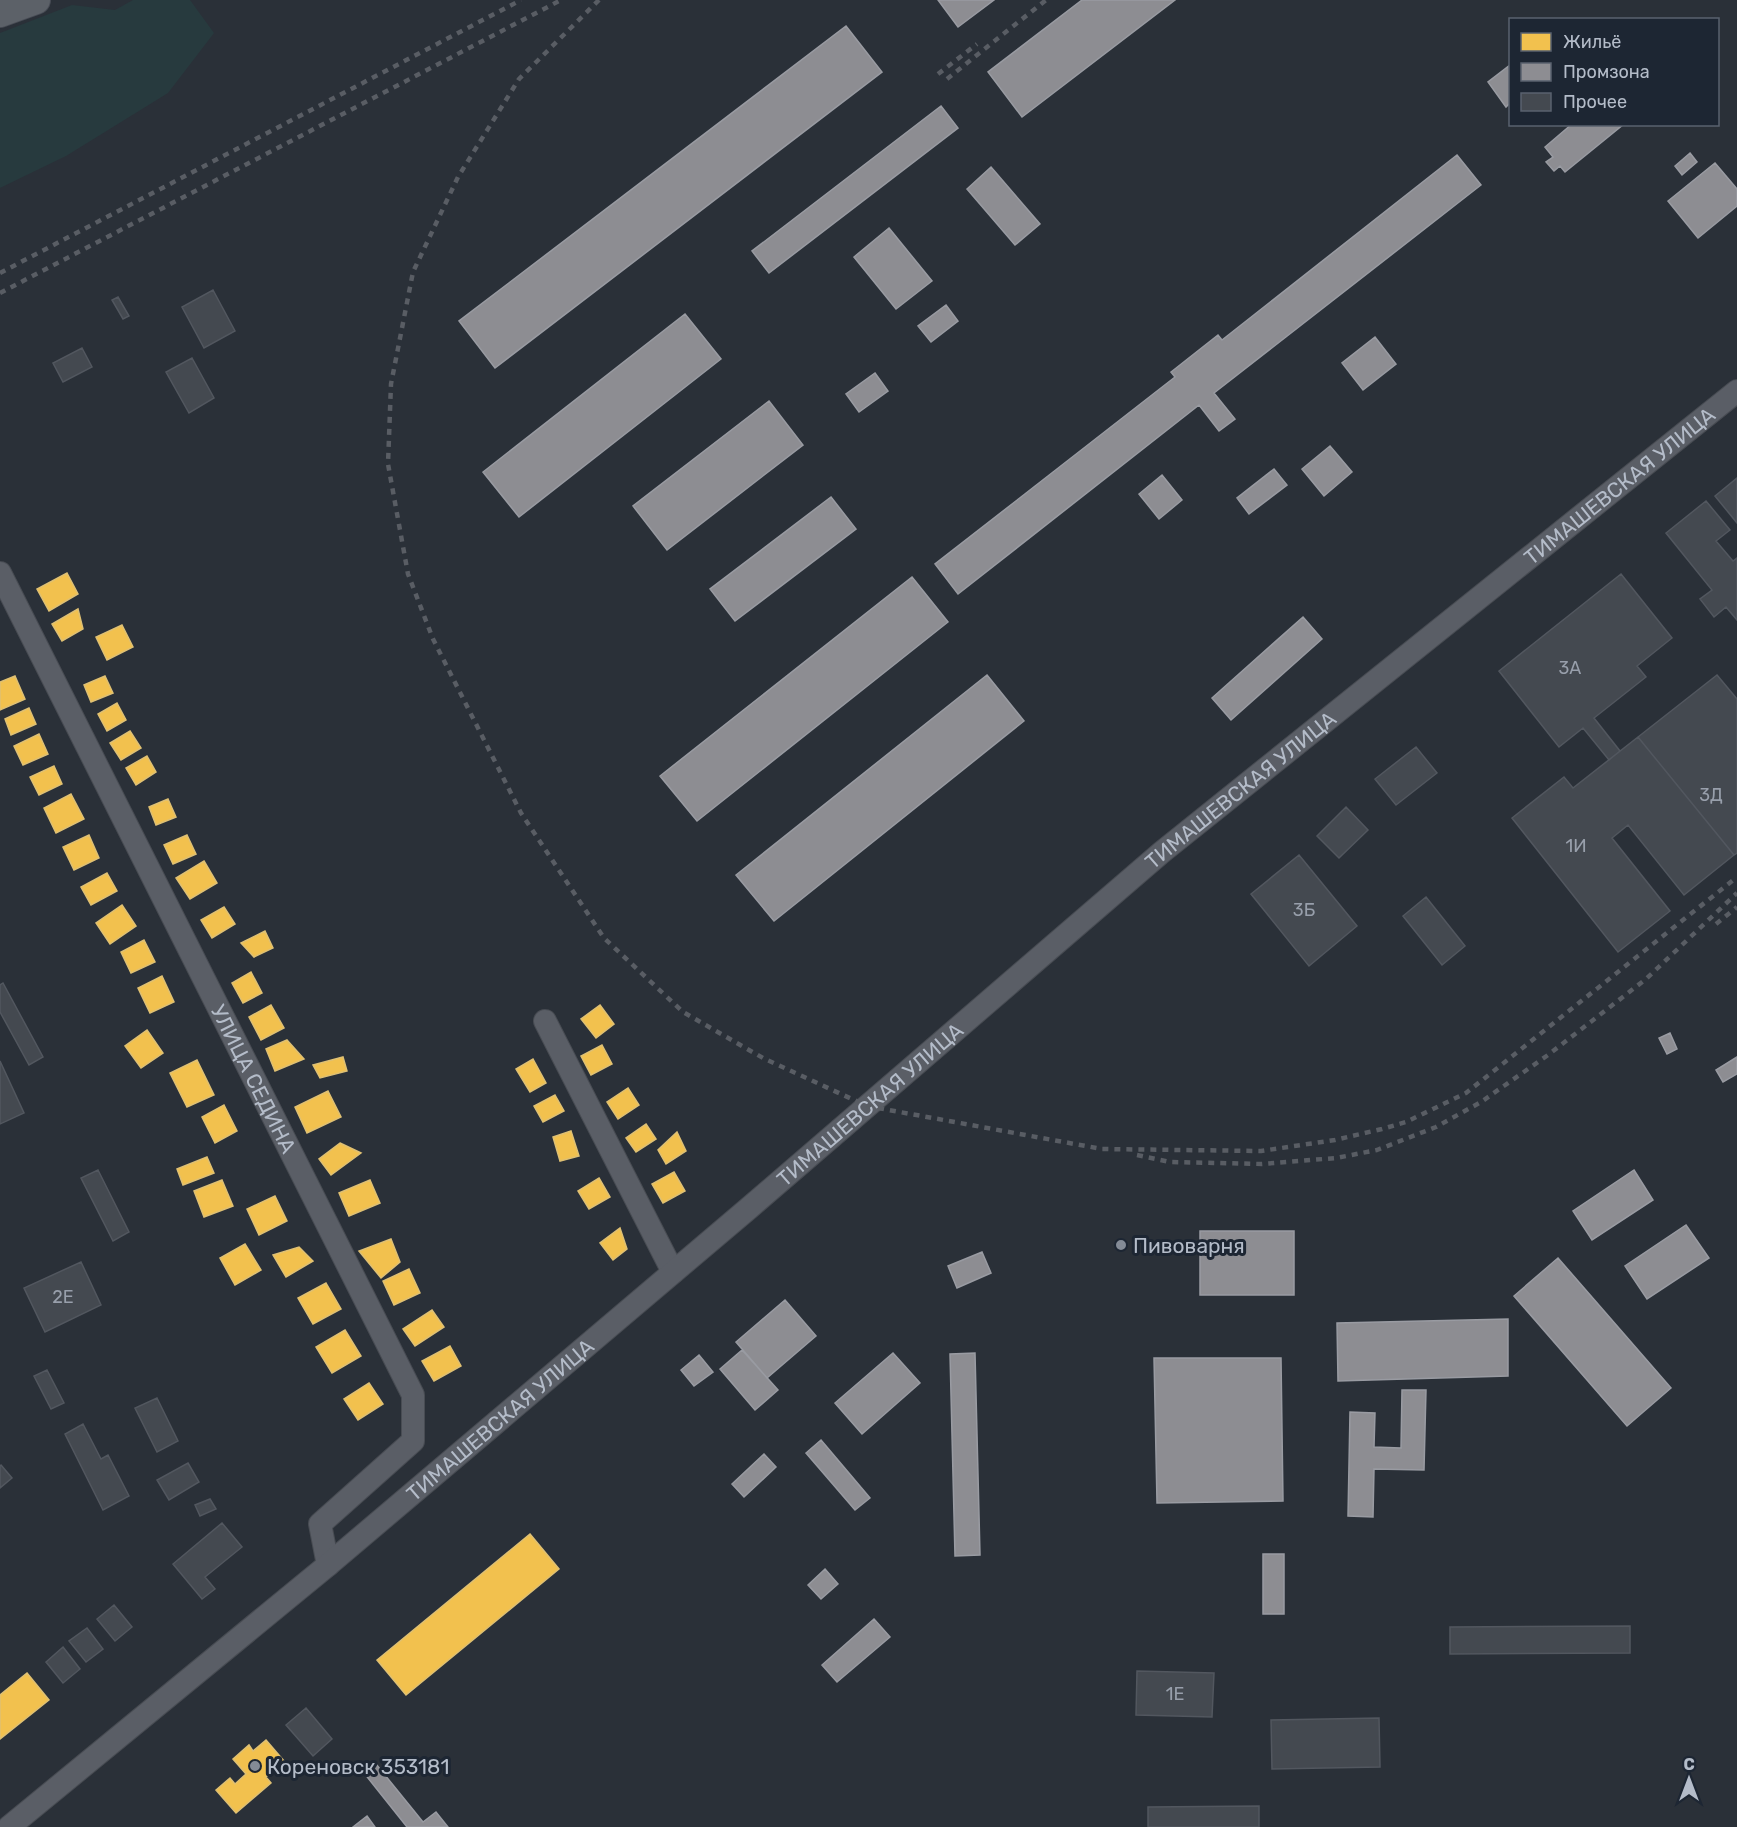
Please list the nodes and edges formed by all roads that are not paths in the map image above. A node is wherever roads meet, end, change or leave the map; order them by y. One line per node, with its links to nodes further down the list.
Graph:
1 (36, 0): 2 (main road)
2 (0, 13)
3 (1737, 391): 6 (street, ТИМАШЕВСКАЯ УЛИЦА)
4 (0, 573): 7 (street, УЛИЦА СЕДИНА)
5 (545, 1021): 6 (street)
6 (673, 1272): 7 (street, ТИМАШЕВСКАЯ УЛИЦА)
7 (328, 1565): 8 (street, ТИМАШЕВСКАЯ УЛИЦА)
8 (9, 1827)

